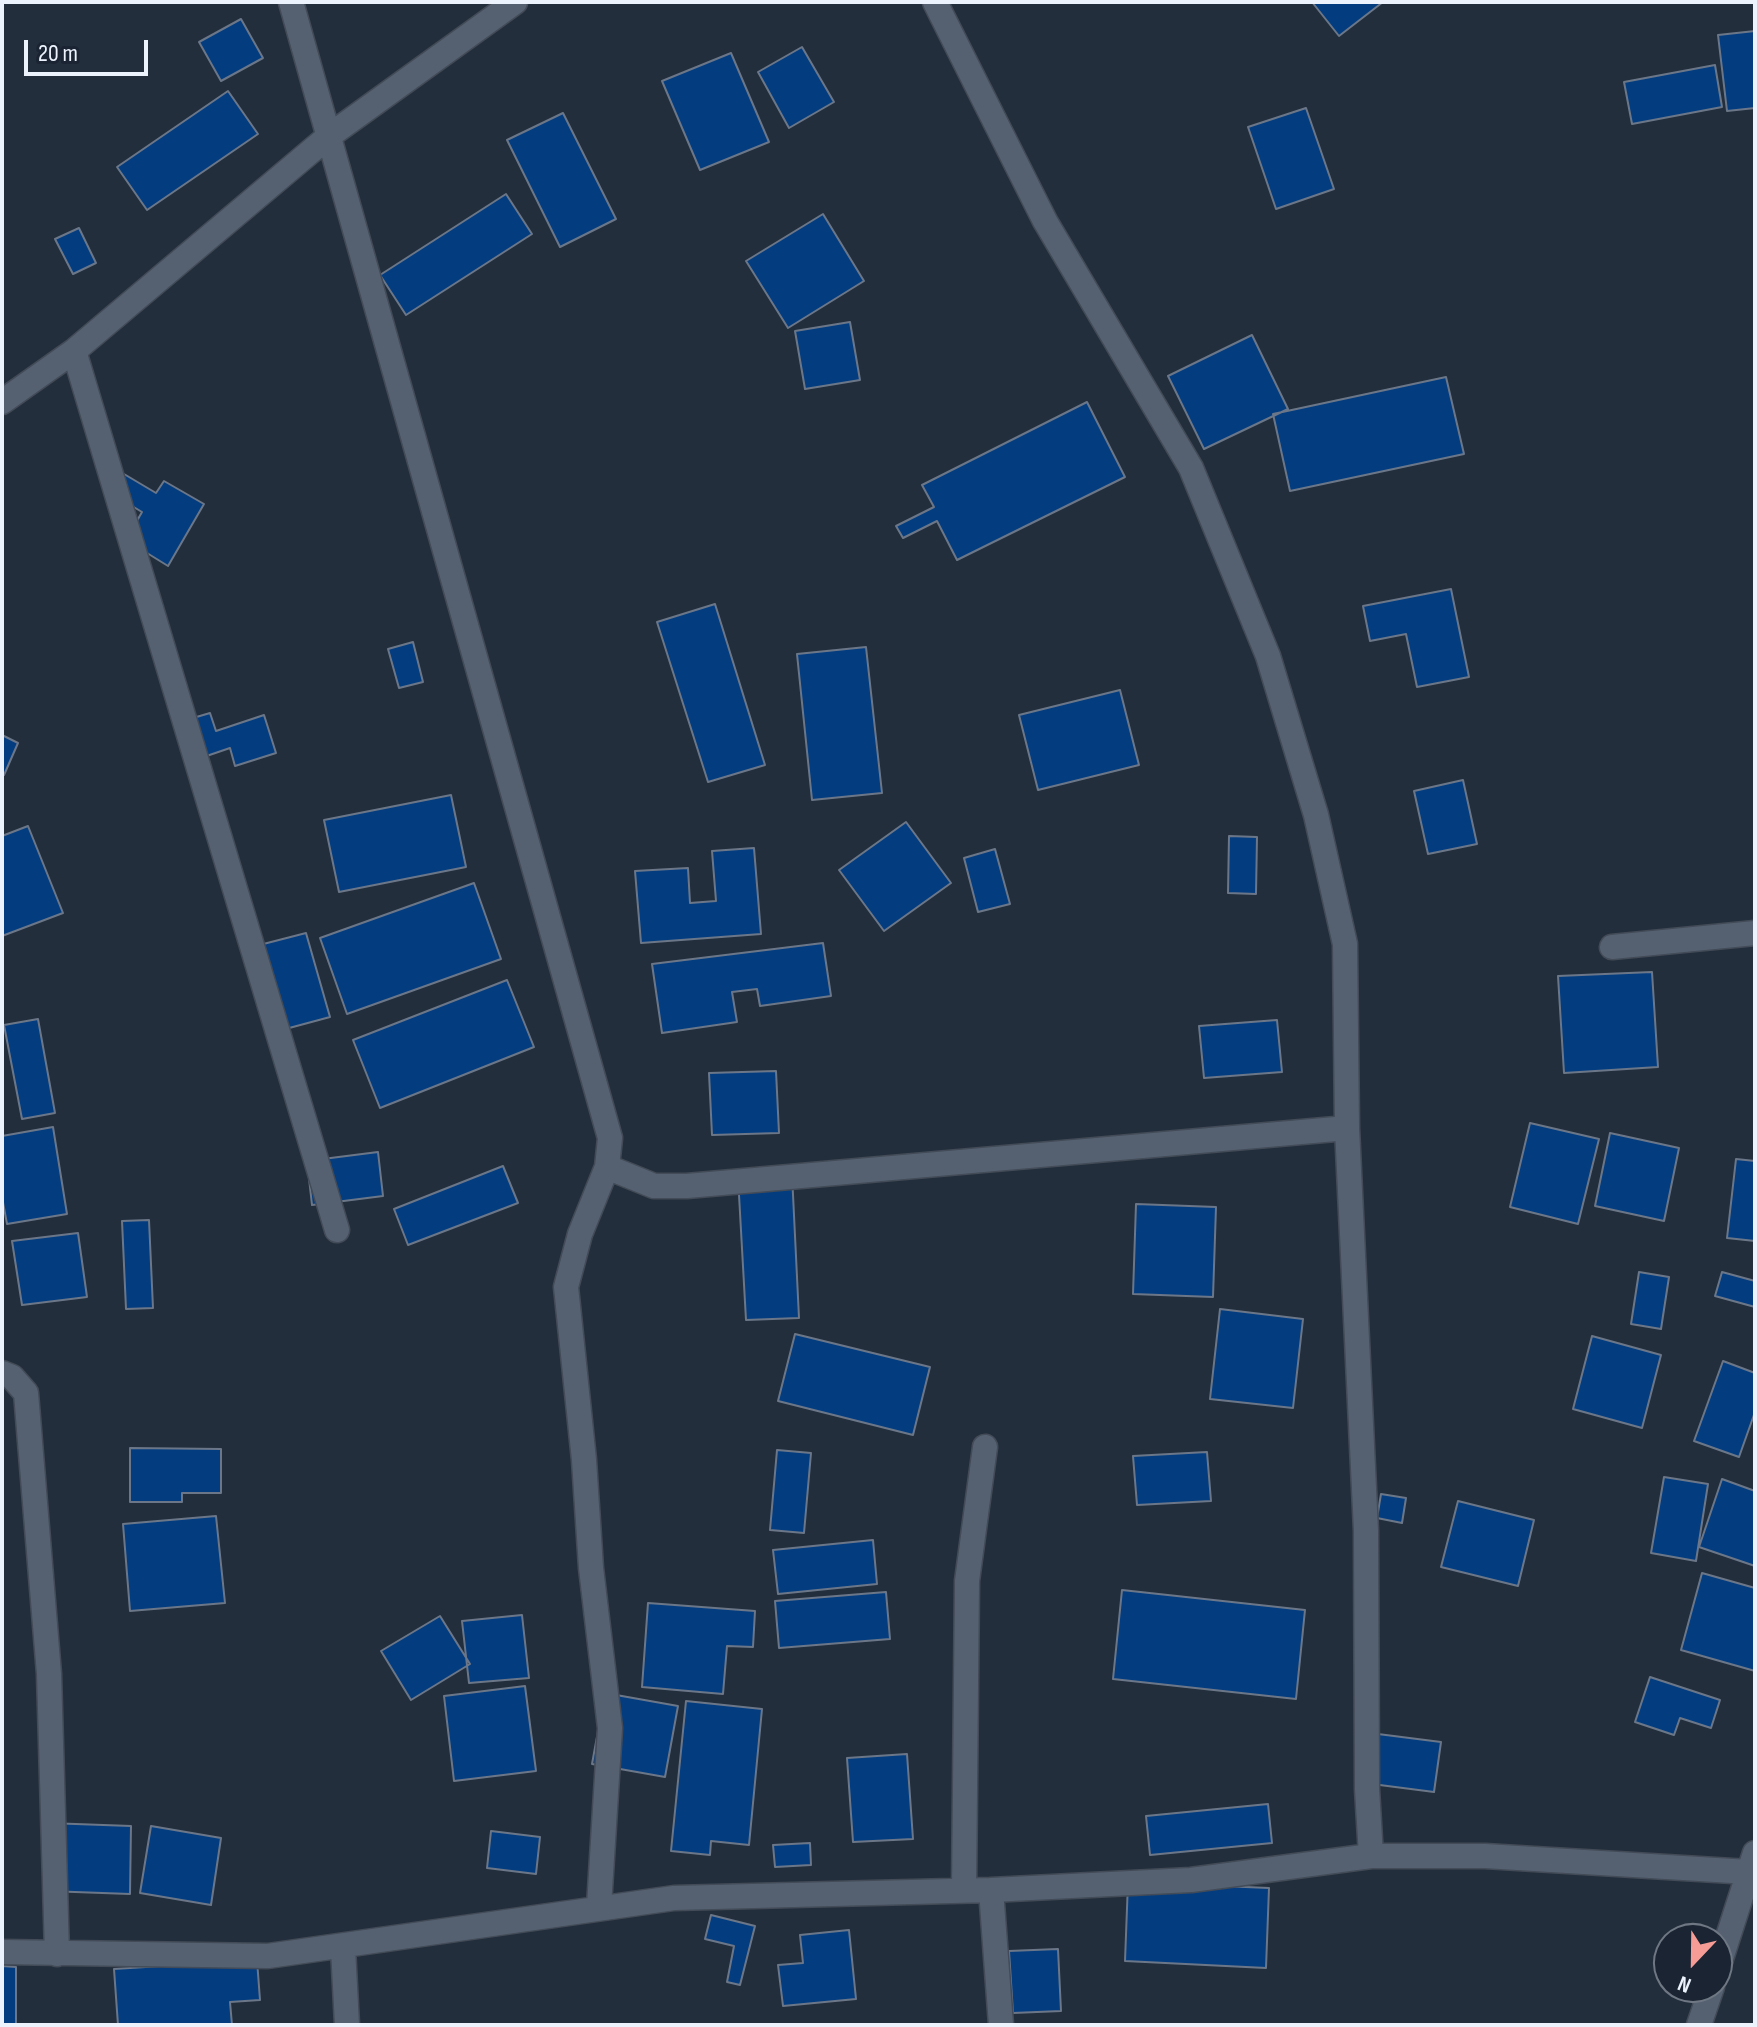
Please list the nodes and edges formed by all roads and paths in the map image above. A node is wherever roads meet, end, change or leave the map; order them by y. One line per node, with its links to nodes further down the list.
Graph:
1 (291, 2): 4 (street)
2 (515, 2): 4 (street)
3 (935, 2): 9 (street)
4 (329, 136): 5 (street); 10 (street)
5 (74, 351): 6 (street); 11 (street)
6 (2, 402)
7 (1755, 933): 8 (street)
8 (1612, 947)
9 (1347, 1128): 10 (street); 14 (street)
10 (607, 1167): 18 (street)
11 (337, 1230)
12 (2, 1373): 22 (street)
13 (985, 1447): 16 (street)
14 (1371, 1856): 15 (street); 17 (street)
15 (1752, 1863): 19 (street)
16 (964, 1890): 17 (street); 18 (street)
17 (991, 1890): 25 (street)
18 (599, 1906): 20 (street)
19 (1733, 1923)
20 (343, 1948): 22 (street); 24 (street)
21 (2, 1952): 22 (street)
22 (57, 1954)
23 (1707, 2003): 26 (street)
24 (347, 2025)
25 (1001, 2025)
26 (1699, 2025)

